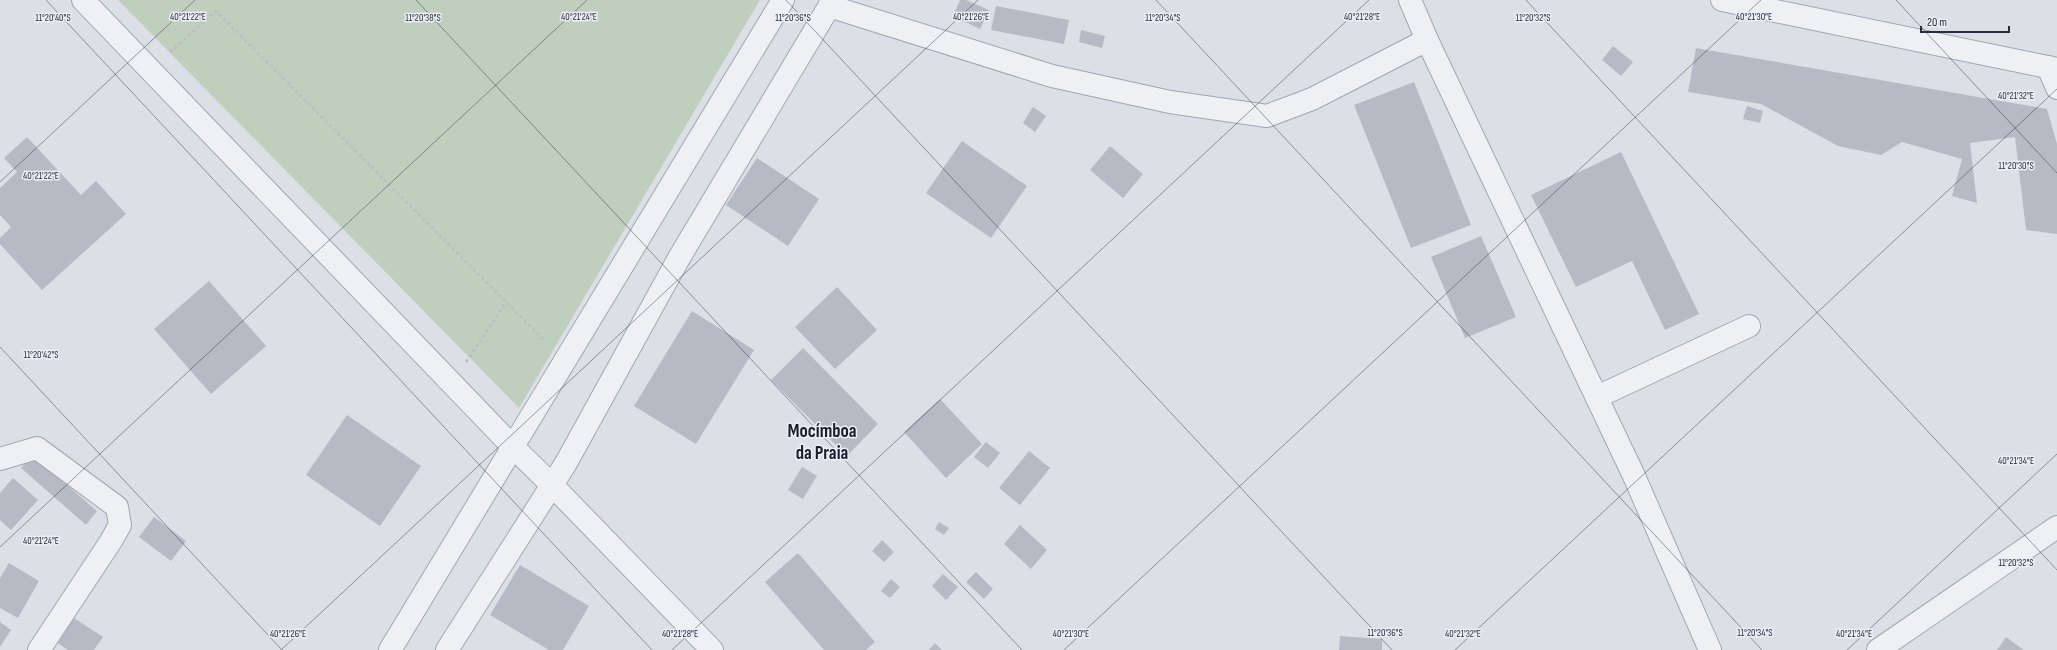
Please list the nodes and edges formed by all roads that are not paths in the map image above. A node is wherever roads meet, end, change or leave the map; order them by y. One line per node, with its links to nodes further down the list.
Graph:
1 (83, 0): 11 (street)
2 (783, 0): 11 (street)
3 (1410, 0): 6 (street)
4 (1722, 0): 7 (street)
5 (831, 3): 6 (street); 13 (street)
6 (1427, 40): 10 (street)
7 (2053, 68): 8 (street)
8 (2057, 88)
9 (1749, 326): 10 (street)
10 (1597, 397): 19 (street)
11 (513, 447): 13 (street); 16 (street)
12 (0, 459): 15 (street)
13 (552, 485): 17 (street); 18 (street)
14 (2057, 528): 20 (street)
15 (39, 650)
16 (390, 650)
17 (447, 650)
18 (712, 650)
19 (1710, 650)
20 (1878, 650)

